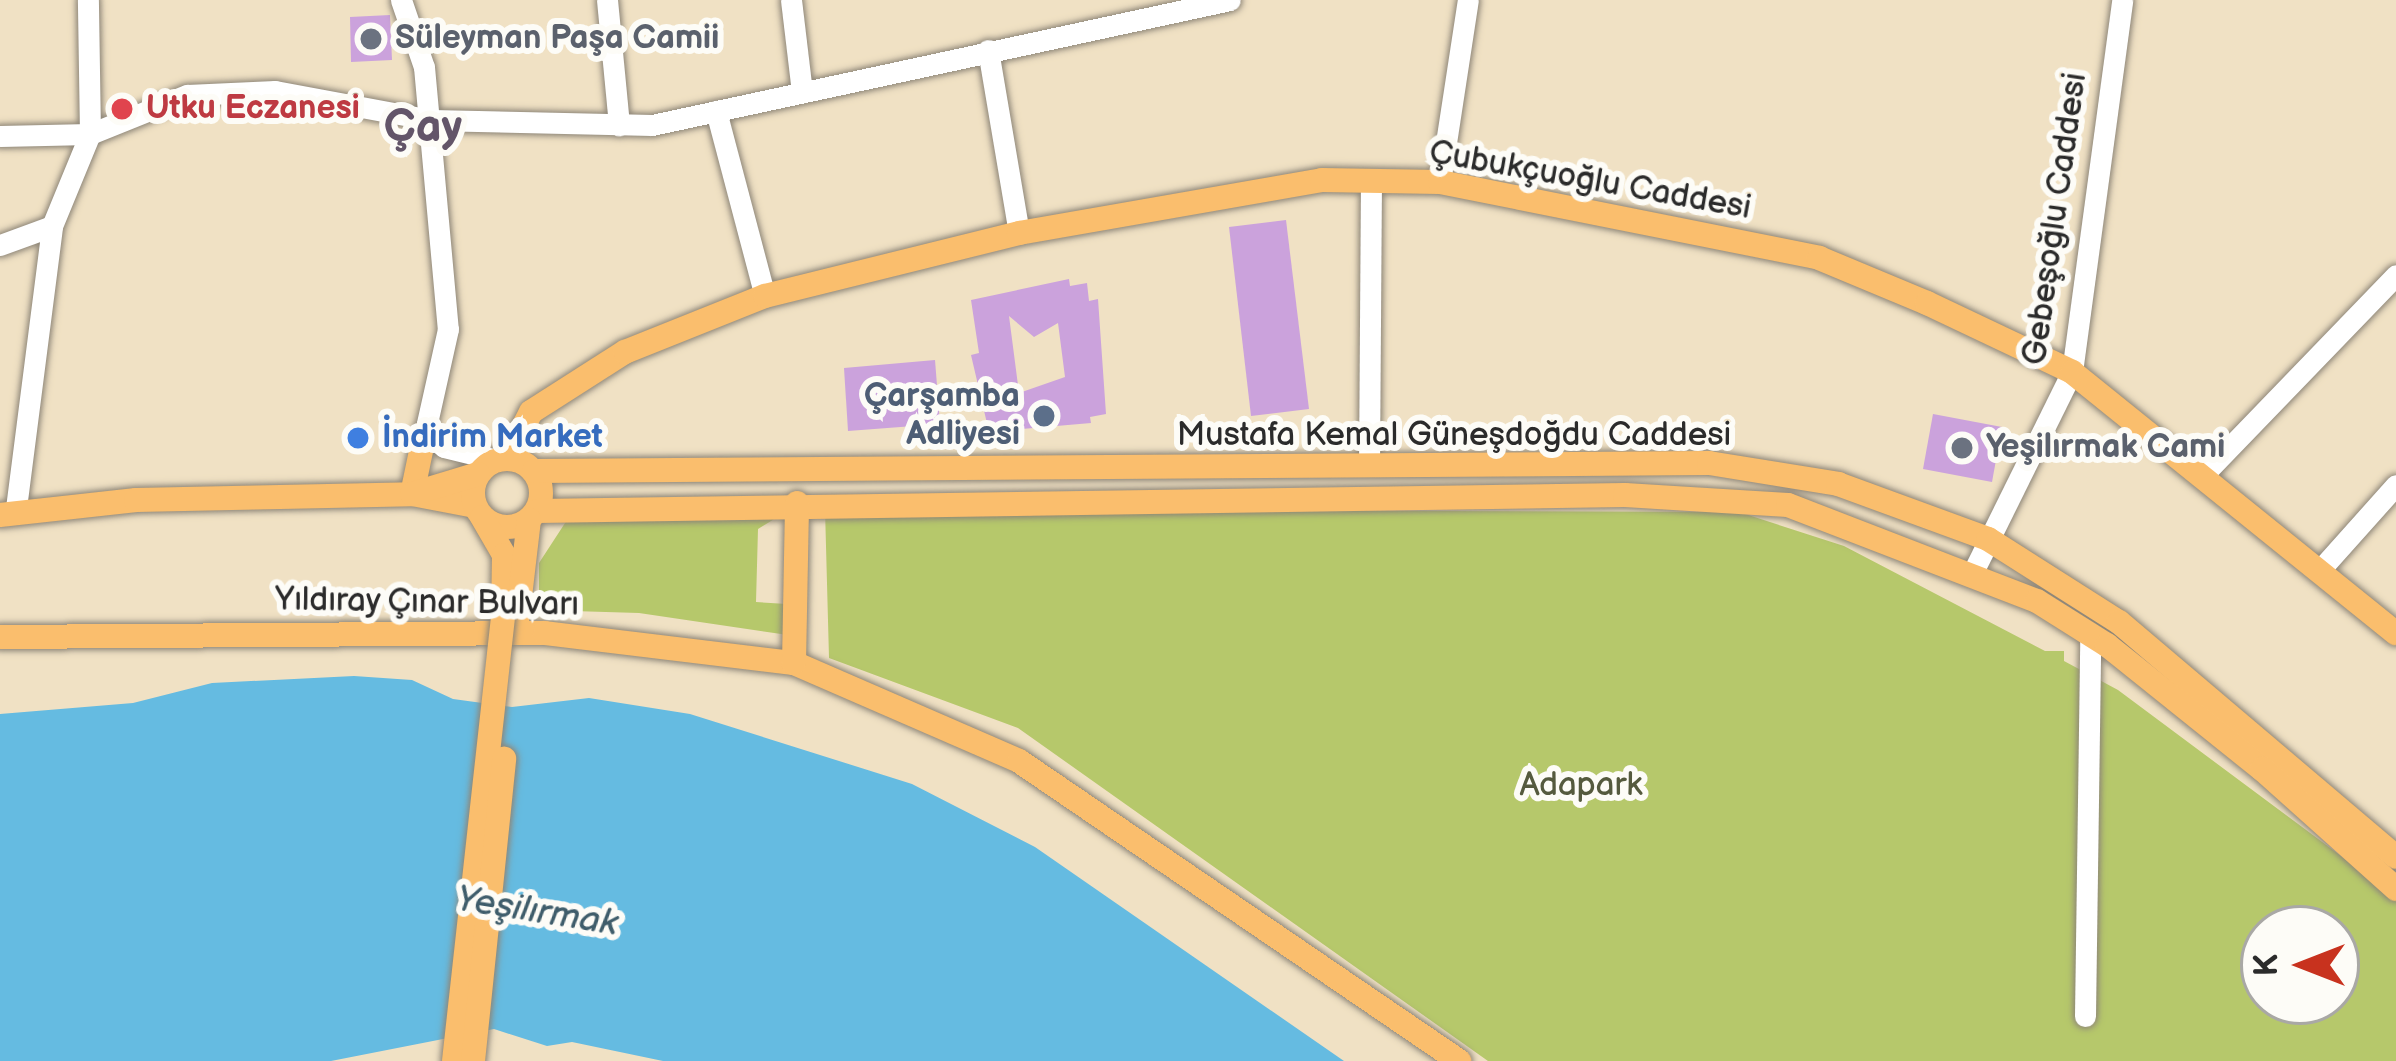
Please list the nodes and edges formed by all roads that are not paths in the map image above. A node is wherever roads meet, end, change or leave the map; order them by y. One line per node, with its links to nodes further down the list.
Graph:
1 (88, 0): 13 (street)
2 (401, 0): 11 (street)
3 (607, 0): 12 (street)
4 (791, 0): 9 (street)
5 (1230, 0): 8 (street)
6 (1468, 0): 16 (street)
7 (2122, 0): 22 (street, Gebeşoğlu Caddesi)
8 (988, 50): 9 (street); 18 (street)
9 (802, 92): 10 (street)
10 (716, 111): 12 (street); 21 (street)
11 (431, 120): 12 (street); 13 (street); 23 (street)
12 (619, 125)
13 (90, 134): 14 (street); 17 (street)
14 (0, 136)
15 (1371, 180): 16 (main road, Çubukçuoğlu Caddesi); 18 (main road, Çubukçuoğlu Caddesi); 25 (street)
16 (1440, 182): 22 (main road, Çubukçuoğlu Caddesi)
17 (52, 226): 19 (street); 32 (street)
18 (1019, 233): 21 (main road, Çubukçuoğlu Caddesi)
19 (0, 244)
20 (2396, 275): 27 (street)
21 (765, 296): 24 (main road, Çubukçuoğlu Caddesi)
22 (2072, 372): 27 (main road, Çubukçuoğlu Caddesi); 34 (street, Gebeşoğlu Caddesi)
23 (425, 432): 24 (street); 29 (main road)
24 (494, 464): 26 (main road); 29 (main road); 31 (main road)
25 (1370, 466): 26 (main road, Mustafa Kemal Güneşdoğdu Caddesi); 34 (main road, Mustafa Kemal Güneşdoğdu Caddesi)
26 (534, 471): 33 (main road)
27 (2202, 476): 36 (main road, Çubukçuoğlu Caddesi)
28 (2396, 485): 36 (street)
29 (412, 494): 31 (main road); 32 (main road)
30 (797, 502): 33 (main road, Mustafa Kemal Güneşdoğdu Caddesi); 35 (main road, Mustafa Kemal Güneşdoğdu Caddesi); 41 (main road)
31 (478, 510): 33 (main road); 37 (main road)
32 (8, 512)
33 (533, 515): 37 (main road)
34 (1988, 539): 35 (street, Gebeşoğlu Caddesi); 42 (main road, Mustafa Kemal Güneşdoğdu Caddesi)
35 (1974, 570): 39 (main road, Mustafa Kemal Güneşdoğdu Caddesi)
36 (2319, 571): 38 (main road, Çubukçuoğlu Caddesi)
37 (510, 619): 44 (main road, bridge); 45 (main road, bridge)
38 (2396, 633)
39 (2090, 635): 42 (main road, Mustafa Kemal Güneşdoğdu Caddesi); 43 (street)
40 (0, 637): 41 (main road, Yıldıray Çınar Bulvarı)
41 (794, 663): 46 (main road, Yıldıray Çınar Bulvarı)
42 (2391, 868)
43 (2085, 1016)
44 (454, 1061)
45 (473, 1061)
46 (1459, 1061)

